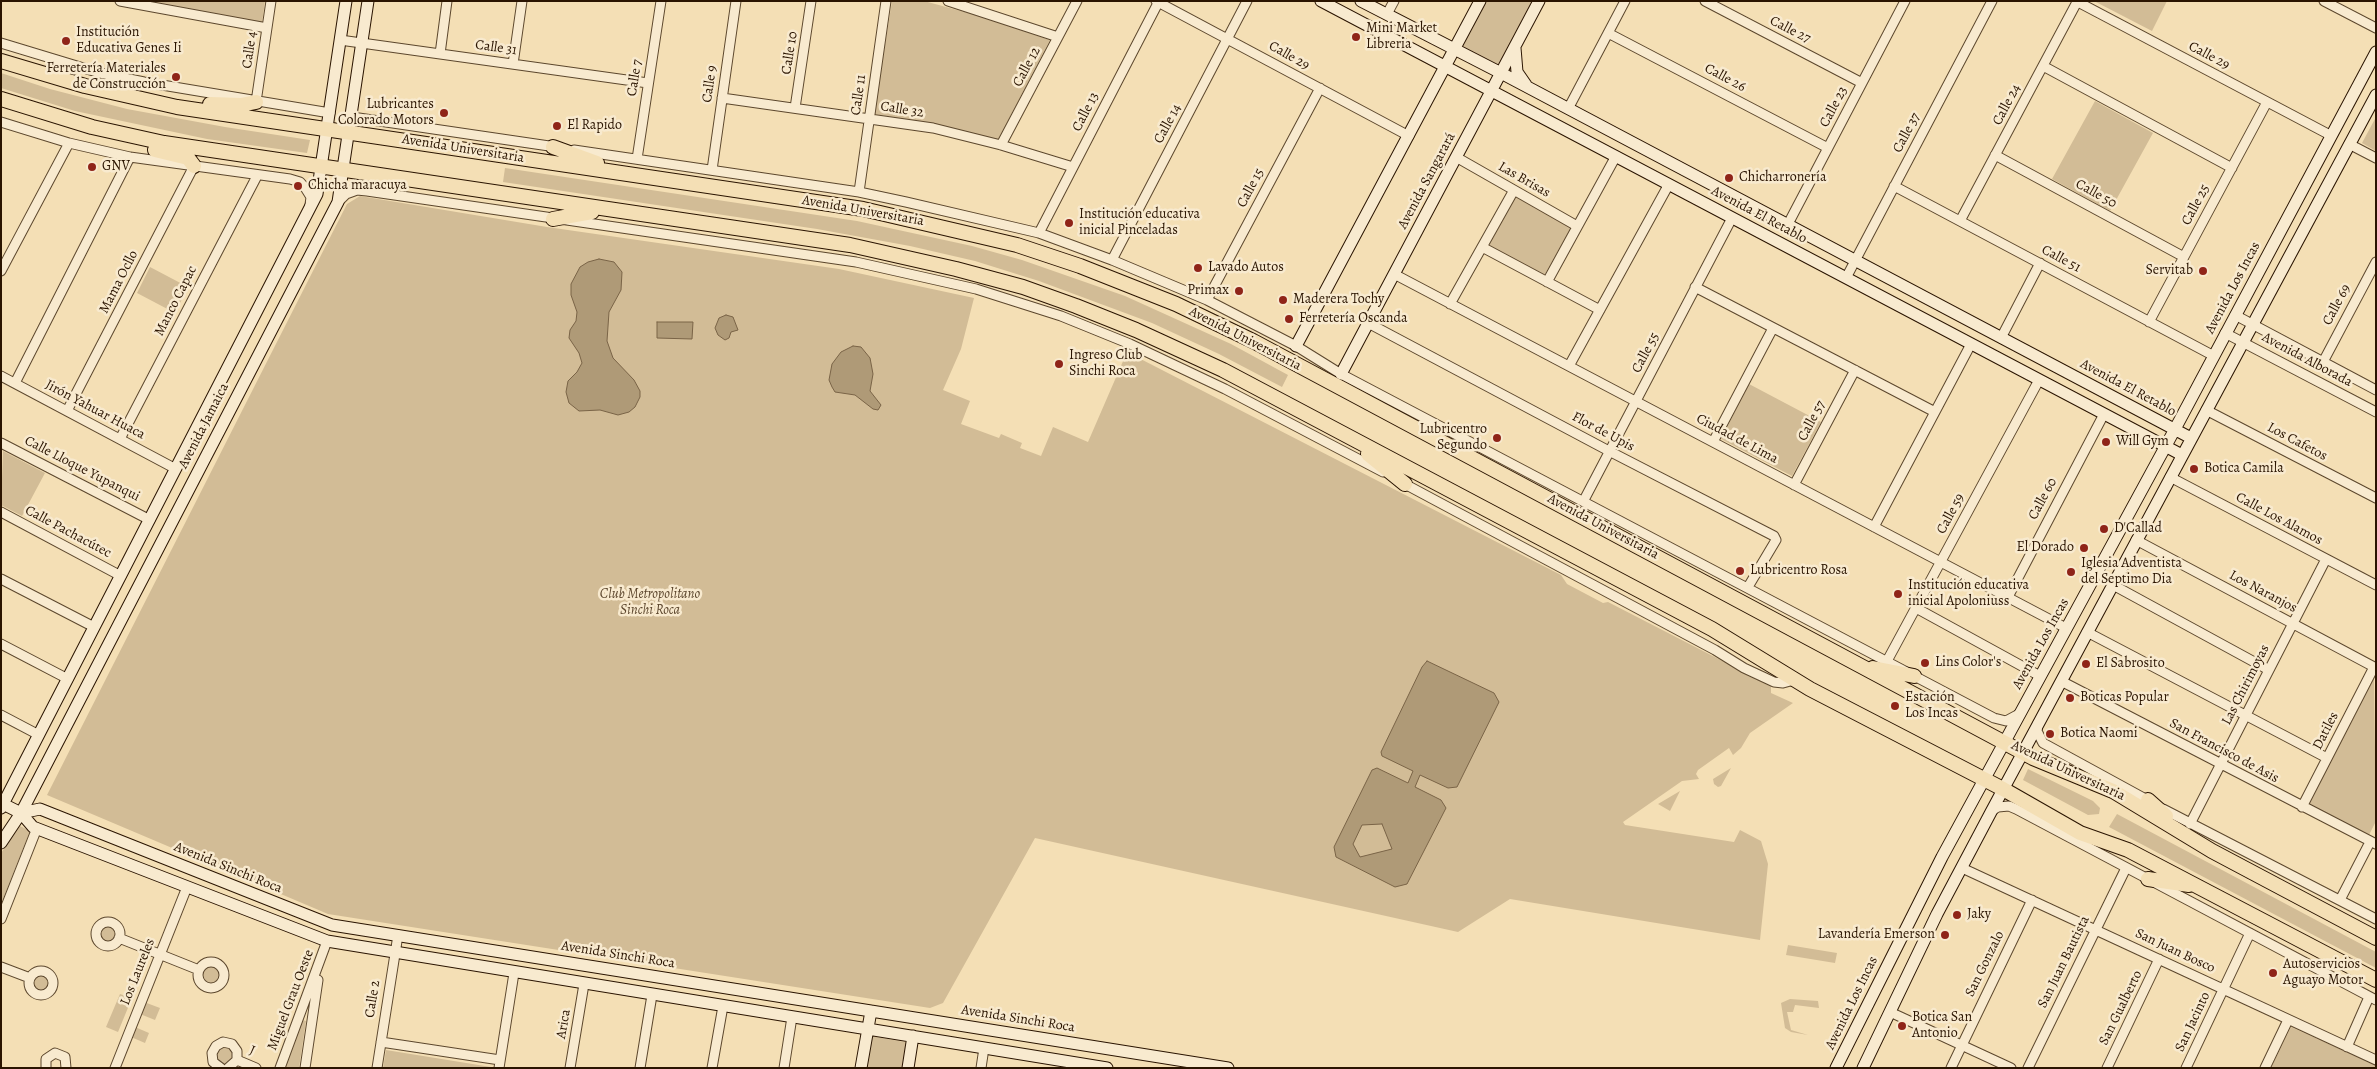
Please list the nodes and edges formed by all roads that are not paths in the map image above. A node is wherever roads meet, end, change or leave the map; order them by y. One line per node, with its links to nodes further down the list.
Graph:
1 (120, 1): 29 (street)
2 (270, 1): 29 (street, Calle 4)
3 (346, 1): 27 (main road, Avenida Jamaica)
4 (368, 1): 28 (main road, Avenida Jamaica)
5 (448, 1): 40 (street)
6 (522, 1): 42 (street)
7 (660, 1): 46 (street, Calle 7)
8 (736, 1): 53 (street, Calle 9)
9 (811, 1): 58 (street, Calle 10)
10 (886, 1): 62 (street, Calle 11)
11 (948, 1): 32 (street)
12 (1077, 1): 32 (street, Calle 12)
13 (1247, 1): 33 (street, Calle 14)
14 (1321, 1): 44 (main road, Avenida El Retablo)
15 (1361, 1): 26 (main road, Avenida El Retablo)
16 (1394, 1): 26 (street)
17 (1480, 1): 38 (main road)
18 (1539, 1): 37 (main road, Avenida Sangarará)
19 (1625, 1): 31 (street)
20 (1705, 1): 47 (street, Calle 27)
21 (1905, 1): 47 (street, Calle 23)
22 (1992, 1): 89 (street, Calle 37)
23 (2324, 1): 30 (street)
24 (1157, 2): 33 (street, Calle 29); 81 (street, Calle 13)
25 (2076, 2): 43 (street, Calle 24); 56 (street, Calle 29)
26 (1387, 14): 38 (main road, Avenida El Retablo)
27 (344, 15): 28 (main road); 34 (main road, Avenida Jamaica)
28 (365, 18): 36 (main road, Avenida Jamaica)
29 (267, 28): 55 (street, Calle 4)
30 (2376, 28)
31 (1608, 33): 59 (street); 73 (street, Calle 26)
32 (1058, 37): 71 (street, Calle 12)
33 (1228, 38): 49 (street, Calle 29); 103 (street, Calle 14)
34 (340, 40): 36 (street, Calle 31); 60 (main road, Avenida Jamaica)
35 (1, 43): 55 (street)
36 (362, 43): 40 (street, Calle 31); 61 (main road, Avenida Jamaica)
37 (1515, 46): 45 (main road, Avenida Sangarará); 50 (main road)
38 (1455, 49): 44 (main road); 45 (main road, Avenida El Retablo)
39 (2376, 52): 48 (main road, Avenida Los Incas)
40 (440, 54): 42 (street, Calle 31)
41 (1, 60): 57 (main road, Avenida Universitaria)
42 (513, 64): 46 (street, Calle 31)
43 (2043, 66): 74 (street, Calle 24); 83 (street)
44 (1445, 67): 51 (main road, Avenida El Retablo); 68 (main road)
45 (1501, 73): 50 (main road, Avenida El Retablo); 51 (main road, Avenida Sangarará)
46 (648, 83): 79 (street, Calle 7)
47 (1862, 83): 73 (street, Calle 23)
48 (2358, 86): 52 (main road); 67 (main road, Avenida Los Incas)
49 (1320, 88): 68 (street, Calle 29); 112 (street, Calle 15)
50 (1528, 88): 59 (main road, Avenida El Retablo)
51 (1492, 91): 75 (main road, Avenida El Retablo); 77 (main road, Avenida Sangarará)
52 (2376, 95): 70 (main road)
53 (722, 98): 58 (street, Calle 32); 84 (street, Calle 9)
54 (1, 99): 66 (main road)
55 (256, 102): 57 (main road); 60 (street)
56 (2267, 102): 67 (street, Calle 29); 83 (street, Calle 25)
57 (177, 107): 64 (main road, Avenida Universitaria)
58 (795, 108): 62 (street, Calle 32)
59 (1568, 109): 99 (main road, Avenida El Retablo)
60 (330, 113): 64 (main road, Avenida Jamaica)
61 (352, 117): 65 (main road, Avenida Jamaica); 72 (street, Avenida Universitaria)
62 (869, 118): 71 (street, Calle 32); 91 (street, Calle 11)
63 (2, 125): 69 (street)
64 (328, 129): 65 (main road, Avenida Universitaria); 82 (main road, Avenida Jamaica)
65 (350, 132): 85 (main road, Avenida Jamaica); 86 (main road, Avenida Universitaria)
66 (126, 135): 80 (main road); 82 (main road)
67 (2330, 135): 115 (main road, Avenida Los Incas)
68 (1409, 136): 124 (main road)
69 (69, 142): 76 (street); 107 (street)
70 (2349, 144): 78 (street); 118 (main road)
71 (1002, 145): 81 (street, Calle 32)
72 (553, 146): 79 (street, Avenida Universitaria); 86 (main road)
73 (1828, 148): 99 (street, Calle 23)
74 (1995, 155): 97 (street, Calle 24); 102 (street, Calle 50)
75 (1616, 156): 88 (main road, Avenida El Retablo); 98 (street)
76 (130, 157): 80 (street); 132 (street)
77 (1456, 157): 90 (street, Las Brisas); 108 (main road, Avenida Sangarará)
78 (2376, 158)
79 (637, 159): 84 (street, Avenida Universitaria)
80 (194, 166): 87 (street); 136 (street, Mama Ocllo)
81 (1073, 167): 100 (street, Calle 13)
82 (322, 168): 85 (main road); 93 (main road, Avenida Jamaica)
83 (2232, 168): 102 (street, Calle 25)
84 (712, 170): 91 (street, Avenida Universitaria)
85 (344, 171): 92 (main road, Avenida Jamaica); 94 (main road)
86 (620, 173): 175 (main road, Avenida Universitaria)
87 (257, 176): 93 (street); 143 (street, Manco Capac)
88 (1669, 184): 96 (main road, Avenida El Retablo); 114 (street)
89 (1894, 186): 97 (street, Calle 51); 104 (street, Calle 37)
90 (1514, 190): 98 (street, Las Brisas); 101 (street)
91 (858, 192): 100 (street, Avenida Universitaria)
92 (338, 202): 95 (street); 198 (main road, Avenida Jamaica)
93 (310, 208): 149 (main road, Avenida Jamaica)
94 (604, 209): 95 (main road); 141 (main road)
95 (553, 218): 151 (street)
96 (1732, 218): 109 (main road, Avenida El Retablo); 111 (street, Calle 55)
97 (1960, 221): 106 (street, Calle 51)
98 (1577, 226): 110 (street)
99 (1788, 226): 104 (main road, Avenida El Retablo)
100 (1039, 233): 103 (street, Avenida Universitaria)
101 (1482, 247): 110 (street); 113 (street)
102 (2184, 257): 116 (street, Calle 25)
103 (1112, 260): 112 (street, Avenida Universitaria)
104 (1855, 261): 109 (street, Calle 37); 121 (main road, Avenida El Retablo)
105 (2376, 262): 126 (street, Calle 69)
106 (2040, 263): 116 (street, Calle 51); 121 (street)
107 (1, 271)
108 (1394, 274): 113 (street, Ciudad de Lima); 117 (main road, Avenida Sangarará)
109 (1846, 278): 123 (main road, Avenida El Retablo)
110 (1547, 282): 114 (street)
111 (1696, 288): 119 (street); 134 (street, Calle 55)
112 (1207, 300): 124 (street, Avenida Universitaria)
113 (1450, 304): 127 (street, Ciudad de Lima)
114 (1600, 310): 127 (street)
115 (2235, 316): 118 (street, Avenida Alborada); 120 (main road, Avenida Los Incas)
116 (2149, 322): 125 (street, Calle 51)
117 (1368, 323): 129 (main road, Avenida Sangarará); 147 (street, Flor de Upis)
118 (2252, 325): 122 (main road); 126 (street, Avenida Alborada)
119 (1773, 328): 128 (street); 144 (street)
120 (2226, 333): 122 (street, Avenida Alborada); 125 (main road, Avenida Los Incas)
121 (2001, 338): 140 (main road, Avenida El Retablo)
122 (2243, 342): 135 (main road); 138 (street, Avenida Alborada)
123 (1971, 344): 131 (main road, Avenida El Retablo); 137 (street)
124 (1296, 346): 129 (street, Avenida Universitaria)
125 (2214, 356): 140 (main road, Avenida Los Incas)
126 (2323, 362): 133 (street, Avenida Alborada)
127 (1569, 366): 134 (street, Ciudad de Lima)
128 (1855, 370): 137 (street); 152 (street, Calle 57)
129 (1341, 374): 154 (street, Avenida Universitaria)
130 (1, 376): 132 (street, Jirón Yahuar Huaca)
131 (2039, 380): 139 (main road, Avenida El Retablo); 160 (street, Calle 59)
132 (15, 383): 136 (street, Jirón Yahuar Huaca)
133 (2376, 390)
134 (1636, 401): 144 (street, Ciudad de Lima); 147 (street, Calle 55)
135 (2206, 410): 142 (main road); 153 (street, Los Cafetos)
136 (68, 411): 143 (street, Jirón Yahuar Huaca)
137 (1935, 412): 157 (street)
138 (2376, 412)
139 (2104, 414): 146 (main road, Avenida El Retablo); 166 (street, Calle 60)
140 (2175, 429): 142 (main road, Avenida El Retablo); 146 (main road, Avenida Los Incas)
141 (1350, 436): 151 (main road); 181 (main road)
142 (2192, 438): 148 (main road)
143 (120, 439): 149 (street, Jirón Yahuar Huaca)
144 (1713, 442): 152 (street, Ciudad de Lima)
145 (1, 443): 156 (street, Calle Lloque Yupanqui)
146 (2166, 446): 148 (main road, Avenida El Retablo); 168 (main road, Avenida Los Incas)
147 (1609, 451): 154 (street, Calle 55); 165 (street, Flor de Upis)
148 (2182, 455): 150 (main road)
149 (176, 469): 156 (main road, Avenida Jamaica)
150 (2170, 477): 158 (main road); 159 (street, Calle Los Alamos)
151 (1405, 484): 181 (street)
152 (1794, 485): 157 (street, Ciudad de Lima)
153 (2376, 498)
154 (1584, 500): 165 (street, Avenida Universitaria)
155 (1, 512): 161 (street, Calle Pachacútec)
156 (150, 520): 161 (main road, Avenida Jamaica)
157 (1874, 527): 160 (street, Ciudad de Lima)
158 (2136, 540): 163 (main road); 169 (street, Los Naranjos)
159 (2326, 559): 164 (street, Calle Los Alamos); 169 (street, Las Chirimoyas)
160 (1941, 562): 166 (street, Ciudad de Lima); 167 (street, Calle 59)
161 (121, 576): 170 (main road, Avenida Jamaica)
162 (1, 579): 170 (street)
163 (2113, 585): 172 (main road); 177 (street)
164 (2376, 585)
165 (1748, 587): 174 (street, Avenida Universitaria)
166 (2008, 597): 171 (street, Ciudad de Lima)
167 (1916, 608): 174 (street, Calle 59); 179 (street)
168 (2074, 613): 171 (main road, Avenida Los Incas); 172 (main road)
169 (2293, 623): 176 (street, Los Naranjos); 177 (street, Las Chirimoyas)
170 (94, 628): 180 (main road, Avenida Jamaica)
171 (2066, 628): 179 (main road, Avenida Los Incas)
172 (2090, 628): 182 (main road); 184 (street)
173 (1, 644): 180 (street)
174 (1887, 661): 178 (street, Avenida Universitaria)
175 (1858, 666): 178 (main road); 188 (main road, Avenida Universitaria)
176 (2375, 668): 190 (street, Datiles)
177 (2269, 670): 184 (street, Las Chirimoyas)
178 (1914, 676): 183 (street, Avenida Universitaria)
179 (2040, 676): 183 (main road, Avenida Los Incas)
180 (68, 679): 187 (main road, Avenida Jamaica)
181 (1794, 680): 192 (main road)
182 (2061, 680): 186 (main road); 191 (street, San Francisco de Asis)
183 (2019, 714): 188 (main road, Avenida Los Incas)
184 (2246, 714): 190 (street); 191 (street, Las Chirimoyas)
185 (1, 715): 187 (street)
186 (2038, 723): 189 (main road); 194 (street, Avenida Universitaria)
187 (39, 735): 195 (main road, Avenida Jamaica)
188 (2004, 742): 189 (main road, Avenida Universitaria); 192 (main road, Avenida Los Incas)
189 (2023, 752): 193 (main road); 203 (main road, Avenida Universitaria)
190 (2327, 758): 196 (street, Datiles)
191 (2220, 765): 196 (street, San Francisco de Asis); 199 (street, Las Chirimoyas)
192 (1984, 780): 193 (main road); 211 (main road, Avenida Los Incas)
193 (2003, 789): 197 (main road); 208 (main road)
194 (2148, 800): 199 (street, Avenida Universitaria); 203 (main road)
195 (2, 806): 198 (main road)
196 (2302, 807): 202 (street, San Francisco de Asis)
197 (1991, 812): 204 (main road); 205 (street)
198 (21, 813): 200 (main road); 201 (main road, Avenida Jamaica); 217 (main road, Avenida Sinchi Roca)
199 (2190, 824): 210 (street, Avenida Universitaria)
200 (37, 828): 207 (main road); 213 (street)
201 (1, 843)
202 (2373, 843): 210 (street)
203 (2212, 851): 219 (main road, Avenida Universitaria)
204 (1962, 868): 209 (street, San Juan Bosco); 212 (main road)
205 (2126, 868): 206 (street); 215 (street, San Juan Bautista)
206 (2148, 878): 208 (main road); 216 (street)
207 (187, 887): 220 (main road); 222 (street, Los Laureles)
208 (2203, 888): 229 (main road)
209 (2032, 900): 215 (street, San Juan Bosco); 244 (street, San Gonzalo)
210 (2340, 900): 214 (street, Avenida Universitaria)
211 (1918, 904): 212 (main road); 269 (main road, Avenida Los Incas)
212 (1937, 914): 236 (main road)
213 (1, 919)
214 (2376, 919)
215 (2095, 930): 223 (street, San Juan Bosco); 273 (street, San Juan Bautista)
216 (2250, 933): 231 (street, San Jacinto); 233 (street)
217 (398, 936): 221 (street, Calle 2); 235 (main road, Avenida Sinchi Roca)
218 (119, 938): 222 (street)
219 (2376, 938)
220 (327, 942): 221 (main road); 224 (street, Miguel Grau Oeste)
221 (394, 954): 227 (main road); 242 (street, Calle 2)
222 (160, 955): 226 (street); 253 (street, Los Laureles)
223 (2159, 959): 231 (street, San Juan Bosco); 274 (street, San Gualberto)
224 (320, 963): 257 (street, Miguel Grau Oeste); 258 (street)
225 (1, 967): 228 (street)
226 (199, 970)
227 (514, 973): 230 (main road); 249 (street)
228 (30, 978)
229 (2376, 980)
230 (584, 984): 232 (main road); 260 (street, Arica)
231 (2224, 989): 238 (street, San Juan Bosco); 275 (street, San Jacinto)
232 (652, 995): 234 (main road); 261 (street)
233 (2373, 999): 245 (street)
234 (723, 1006): 237 (main road); 262 (street)
235 (871, 1011): 239 (main road, Avenida Sinchi Roca); 240 (main road)
236 (1890, 1012): 244 (street); 270 (main road)
237 (792, 1017): 240 (main road); 263 (street)
238 (2288, 1020): 245 (street, San Juan Bosco); 276 (street)
239 (949, 1023): 243 (main road); 268 (main road, Avenida Sinchi Roca)
240 (868, 1029): 241 (main road); 264 (main road)
241 (913, 1036): 243 (main road); 265 (main road)
242 (381, 1042): 249 (street); 259 (street, Calle 2)
243 (947, 1042): 246 (main road)
244 (1962, 1045): 271 (street, San Gonzalo); 272 (street)
245 (2347, 1047): 248 (street, San Juan Bosco)
246 (984, 1048): 250 (main road); 266 (street)
247 (237, 1060): 254 (street, J); 255 (street, J); 256 (street, J)
248 (2376, 1060)
249 (499, 1064)
250 (1053, 1064): 267 (main road)
251 (46, 1068): 252 (street)
252 (67, 1068)
253 (115, 1068)
254 (221, 1068)
255 (228, 1068)
256 (256, 1068)
257 (280, 1068)
258 (305, 1068)
259 (377, 1068)
260 (570, 1068)
261 (640, 1068)
262 (712, 1068)
263 (784, 1068)
264 (861, 1068)
265 (908, 1068)
266 (981, 1068)
267 (1107, 1068)
268 (1228, 1068)
269 (1836, 1068)
270 (1863, 1068)
271 (1950, 1068)
272 (2011, 1068)
273 (2028, 1068)
274 (2107, 1068)
275 (2186, 1068)
276 (2265, 1068)

